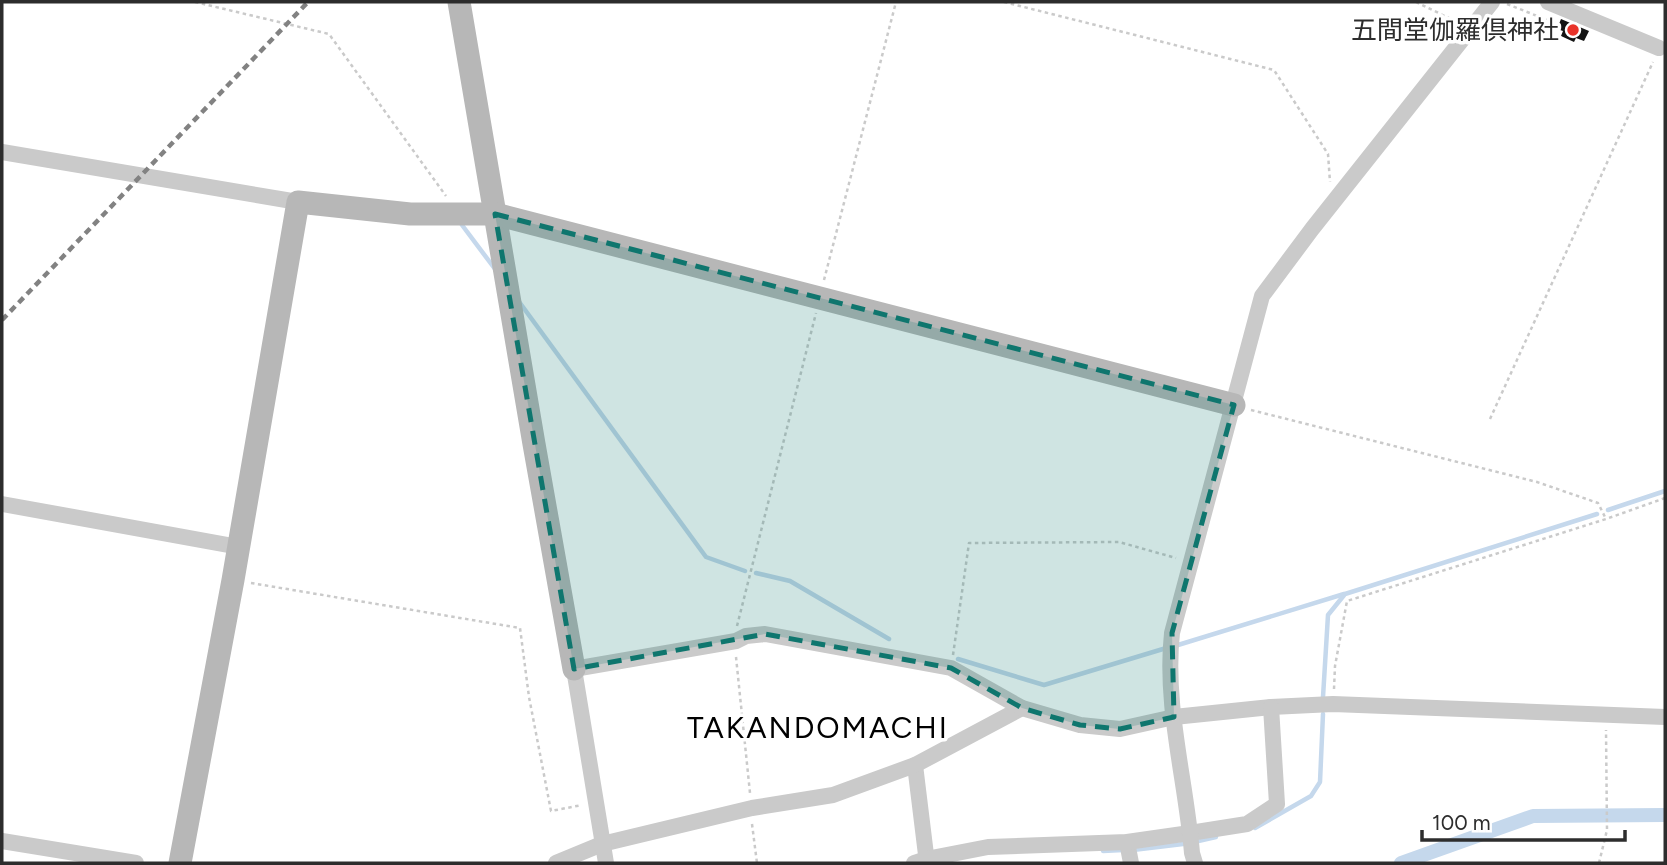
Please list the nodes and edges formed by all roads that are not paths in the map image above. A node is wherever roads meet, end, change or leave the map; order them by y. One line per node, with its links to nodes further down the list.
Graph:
1 (459, 2): 7 (street)
2 (1492, 2): 8 (street)
3 (1548, 2): 4 (street)
4 (1659, 48)
5 (2, 152): 6 (street)
6 (298, 202): 7 (street); 10 (street)
7 (495, 214): 8 (street); 11 (street)
8 (1234, 405): 14 (street)
9 (2, 504): 10 (street)
10 (239, 547): 23 (street)
11 (574, 669): 13 (street); 20 (street)
12 (1271, 707): 14 (street); 15 (street); 17 (street)
13 (1022, 708): 14 (street); 16 (street)
14 (1174, 717): 17 (street)
15 (1665, 718)
16 (915, 765): 20 (street); 21 (street)
17 (1190, 833): 19 (street); 27 (street)
18 (2, 841): 22 (street)
19 (1128, 842): 21 (street); 26 (street)
20 (602, 844): 24 (street); 25 (street)
21 (922, 862)
22 (135, 863)
23 (180, 863)
24 (556, 863)
25 (606, 863)
26 (1131, 863)
27 (1195, 863)

